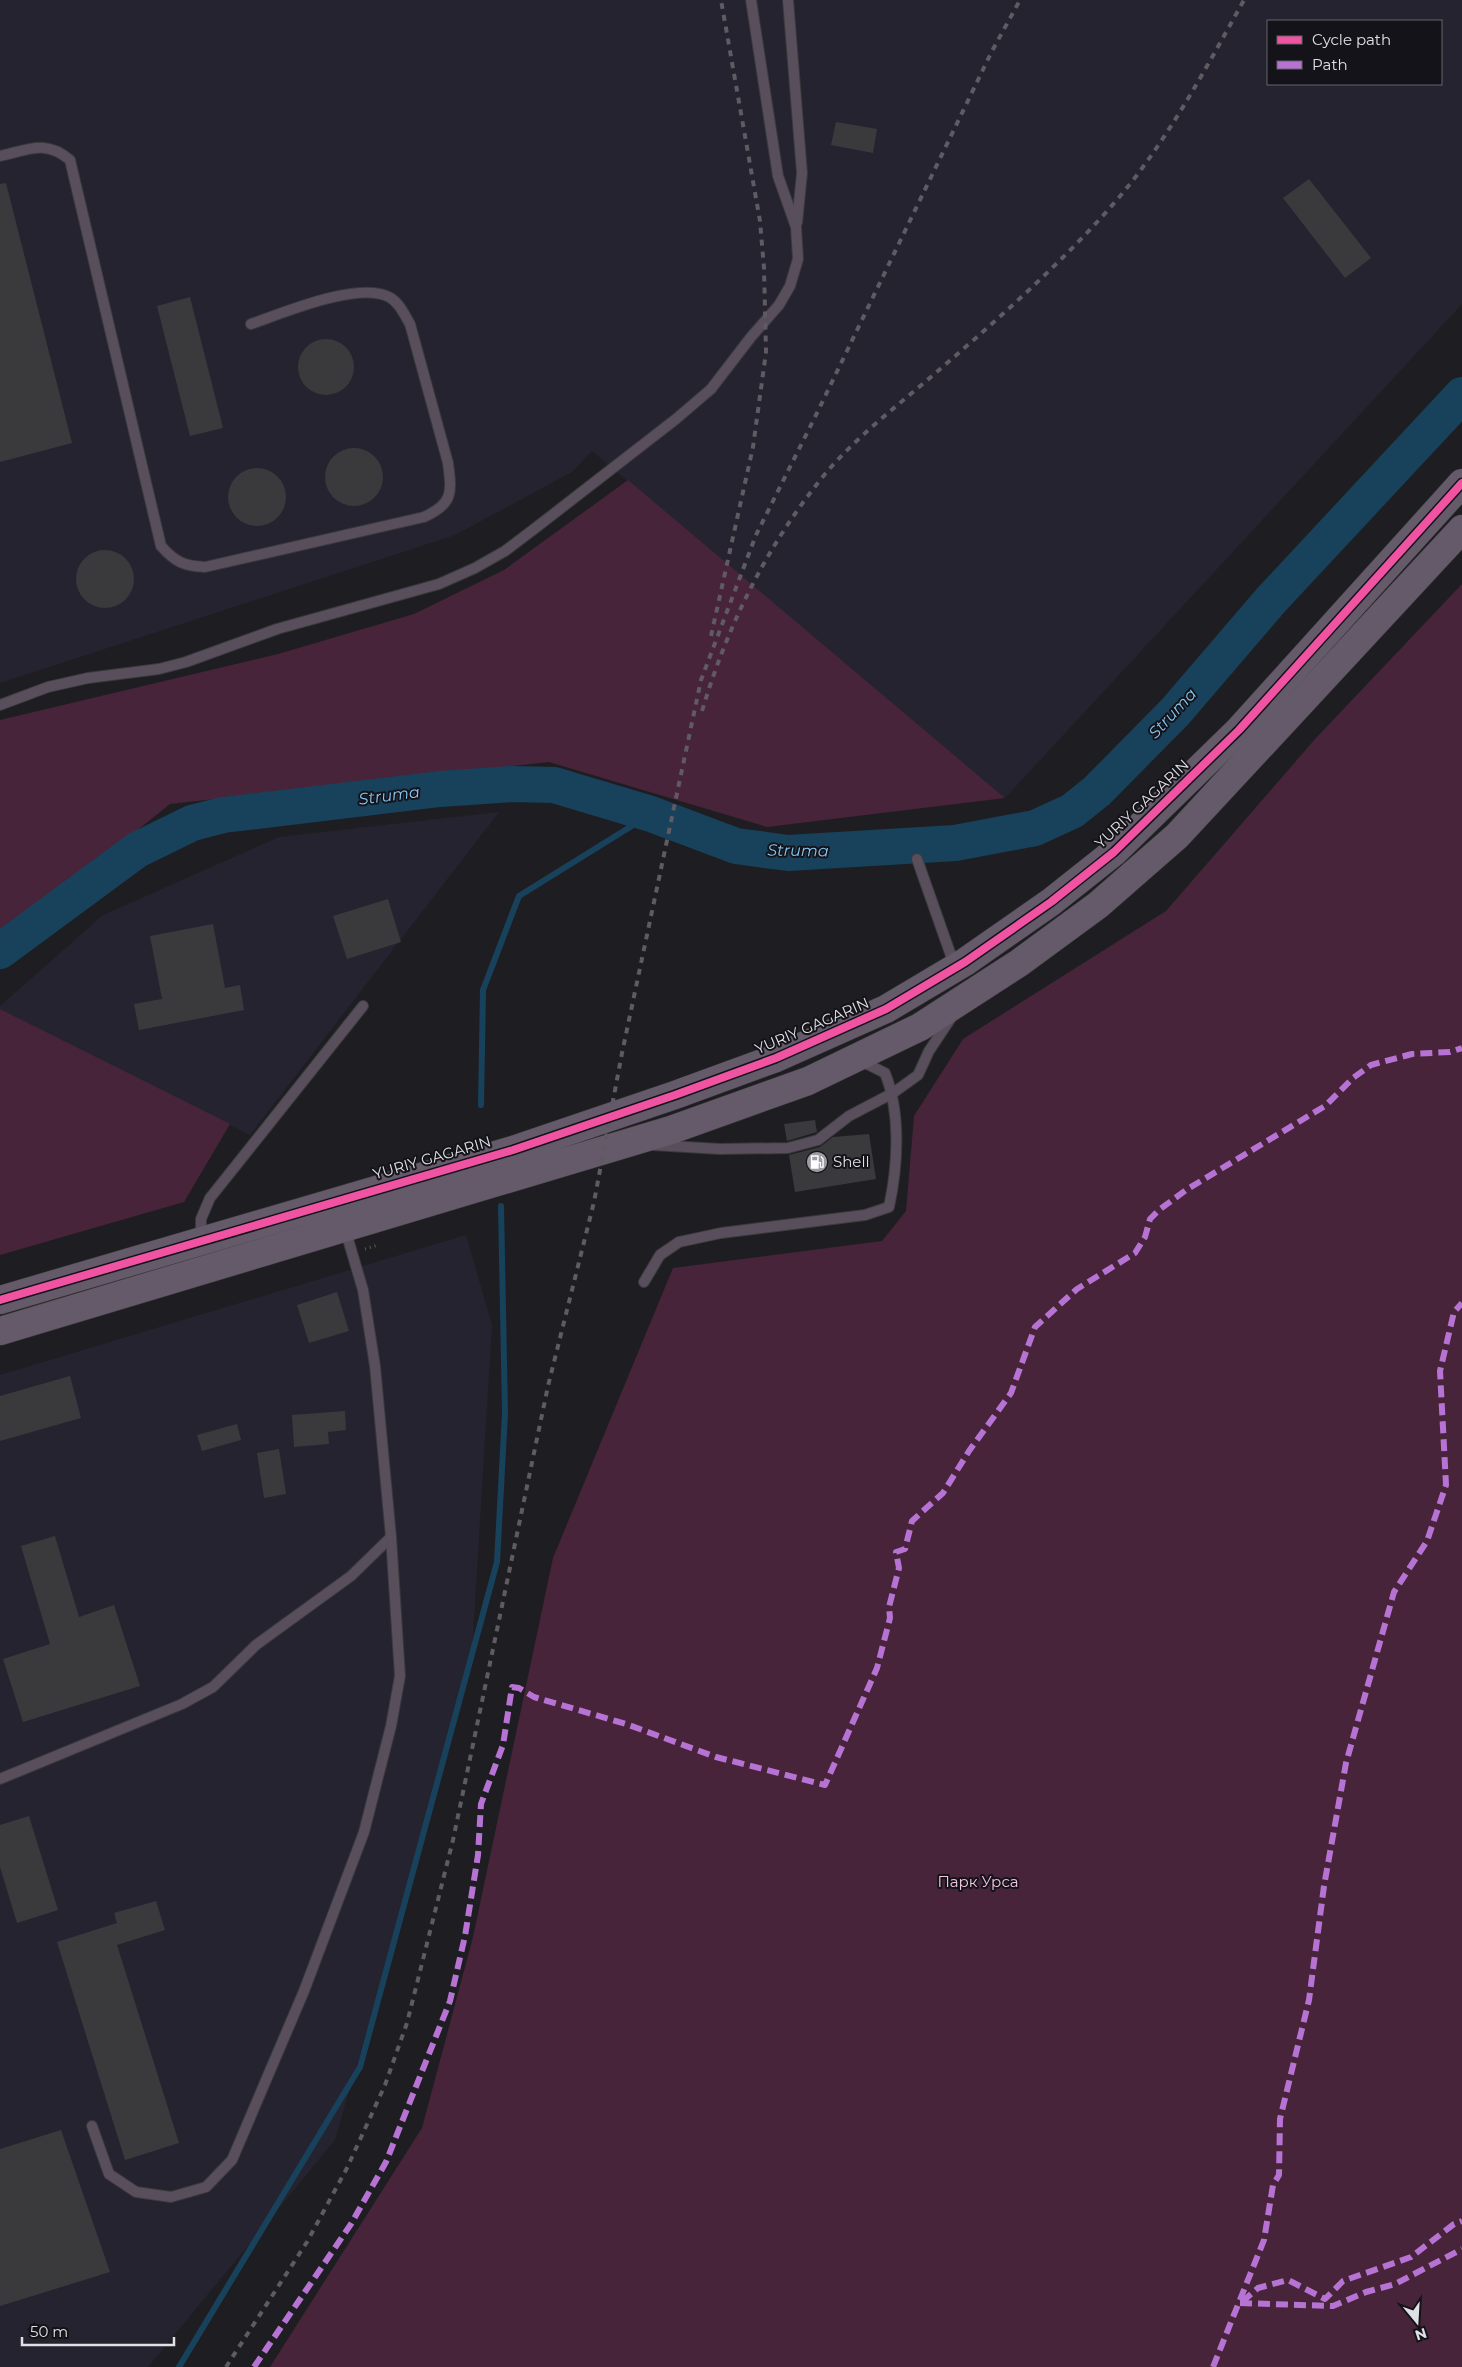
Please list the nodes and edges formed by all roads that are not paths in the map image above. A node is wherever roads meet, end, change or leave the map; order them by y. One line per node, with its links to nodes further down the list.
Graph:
1 (751, 0): 4 (lane)
2 (788, 0): 4 (lane)
3 (0, 156): 5 (lane)
4 (796, 227): 8 (lane)
5 (250, 324)
6 (1462, 483): 10 (street, YURIY GAGARIN)
7 (1462, 529): 11 (street)
8 (0, 705)
9 (917, 859): 10 (lane)
10 (955, 968): 17 (street, YURIY GAGARIN)
11 (963, 1000): 13 (street); 14 (lane)
12 (363, 1006): 17 (lane)
13 (855, 1058): 14 (lane); 15 (street)
14 (893, 1093): 15 (lane); 18 (lane)
15 (626, 1143): 16 (street)
16 (345, 1229): 20 (street); 21 (lane)
17 (201, 1240): 19 (street, YURIY GAGARIN)
18 (644, 1282)
19 (0, 1300)
20 (0, 1331)
21 (390, 1537): 22 (lane); 23 (lane)
22 (0, 1779)
23 (92, 2126)

